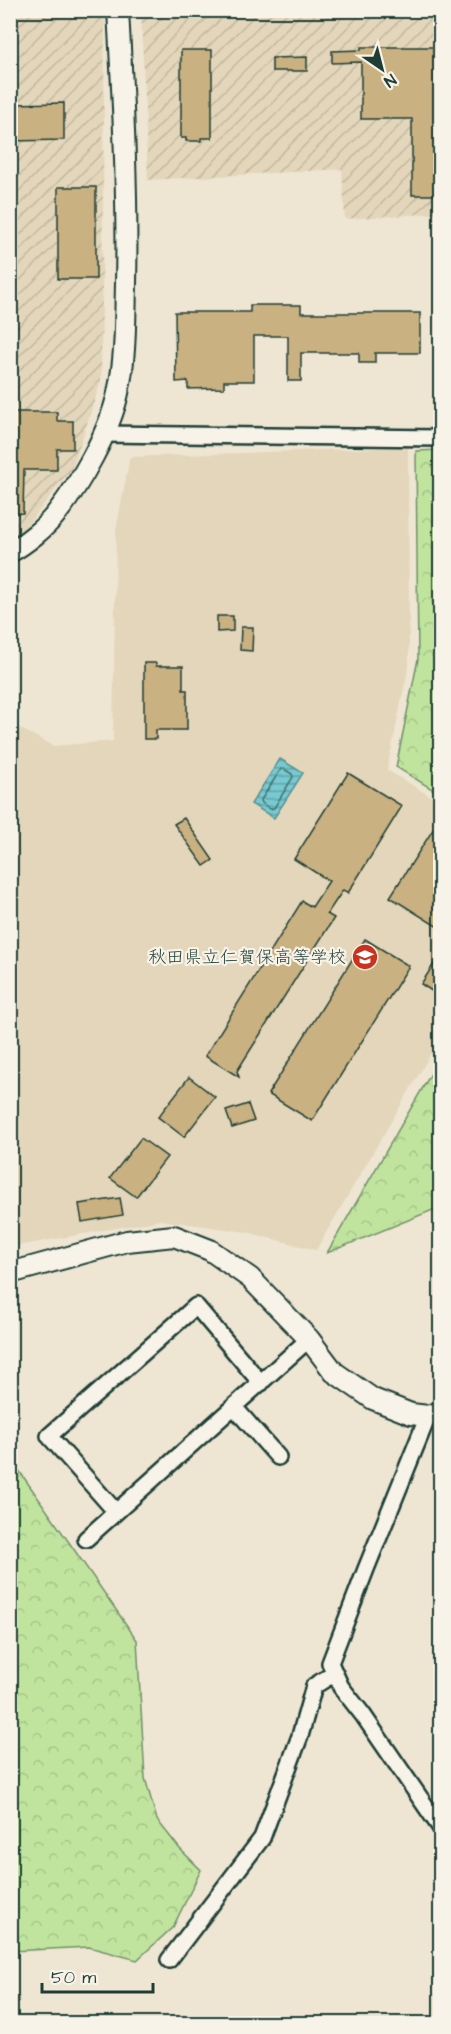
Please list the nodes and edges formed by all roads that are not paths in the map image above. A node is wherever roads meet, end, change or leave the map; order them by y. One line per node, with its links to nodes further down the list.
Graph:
1 (118, 10): 2 (street)
2 (103, 434): 3 (street); 4 (street)
3 (441, 438)
4 (10, 552)
5 (10, 1273): 6 (street)
6 (309, 1339): 7 (street); 9 (street)
7 (261, 1383): 8 (street); 11 (street)
8 (234, 1407): 10 (street); 11 (street)
9 (434, 1414): 13 (street)
10 (278, 1457)
11 (117, 1512): 12 (street)
12 (86, 1539)
13 (335, 1673): 14 (street); 15 (street)
14 (441, 1827)
15 (169, 1960)

